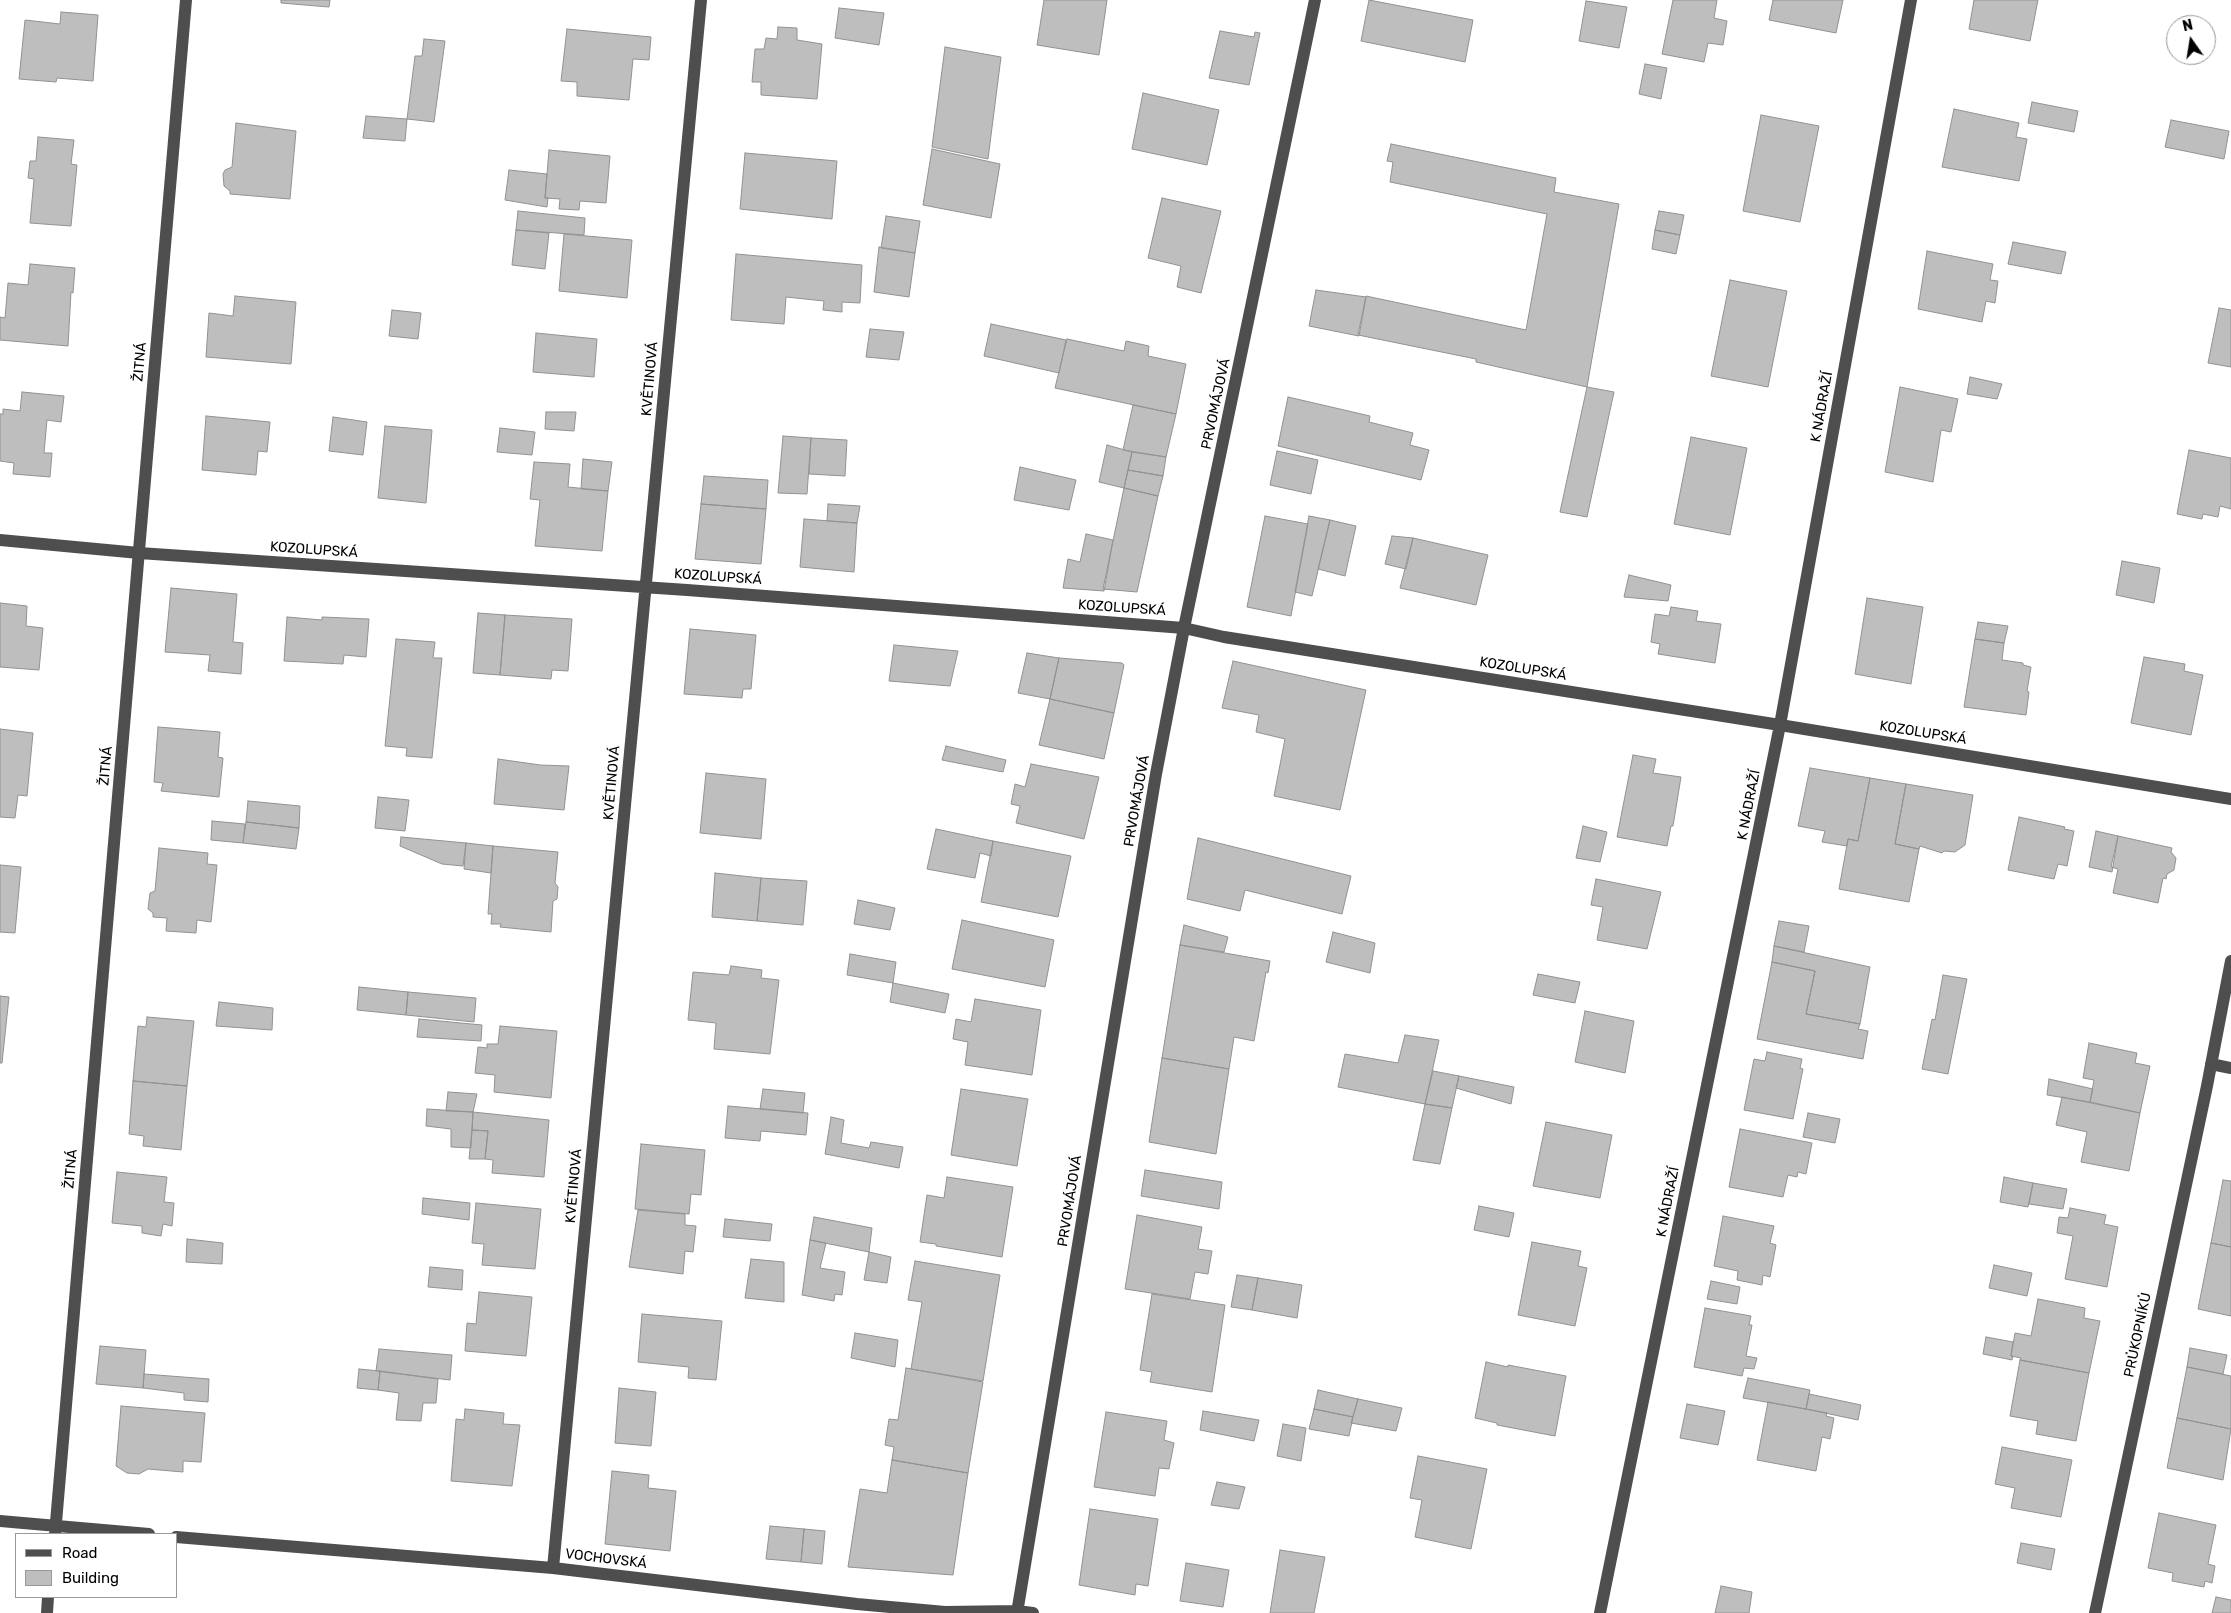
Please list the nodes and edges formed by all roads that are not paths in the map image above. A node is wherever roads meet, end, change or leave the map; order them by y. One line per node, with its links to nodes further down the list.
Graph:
1 (186, 0): 6 (street, ŽITNÁ)
2 (701, 0): 7 (street, KVĚTINOVÁ)
3 (1315, 0): 8 (street, PRVOMÁJOVÁ)
4 (1911, 0): 9 (street, K NÁDRAŽÍ)
5 (0, 540): 6 (street, KOZOLUPSKÁ)
6 (139, 553): 7 (street, KOZOLUPSKÁ); 15 (street, ŽITNÁ)
7 (646, 587): 8 (street, KOZOLUPSKÁ); 18 (street, KVĚTINOVÁ)
8 (1184, 628): 9 (street, KOZOLUPSKÁ); 21 (street, PRVOMÁJOVÁ)
9 (1780, 725): 10 (street, KOZOLUPSKÁ); 24 (street, K NÁDRAŽÍ)
10 (2231, 799)
11 (2231, 961): 12 (street, PRŮKOPNÍKŮ)
12 (2211, 1064): 13 (street); 25 (street, PRŮKOPNÍKŮ)
13 (2231, 1068)
14 (0, 1521): 15 (street)
15 (55, 1530): 16 (street)
16 (126, 1533)
17 (178, 1537): 18 (street, VOCHOVSKÁ)
18 (553, 1568): 20 (street, VOCHOVSKÁ)
19 (48, 1598): 22 (street)
20 (856, 1609): 21 (street, VOCHOVSKÁ)
21 (1017, 1612): 23 (street, VOCHOVSKÁ)
22 (47, 1613)
23 (1032, 1613)
24 (1600, 1613)
25 (2094, 1613)

